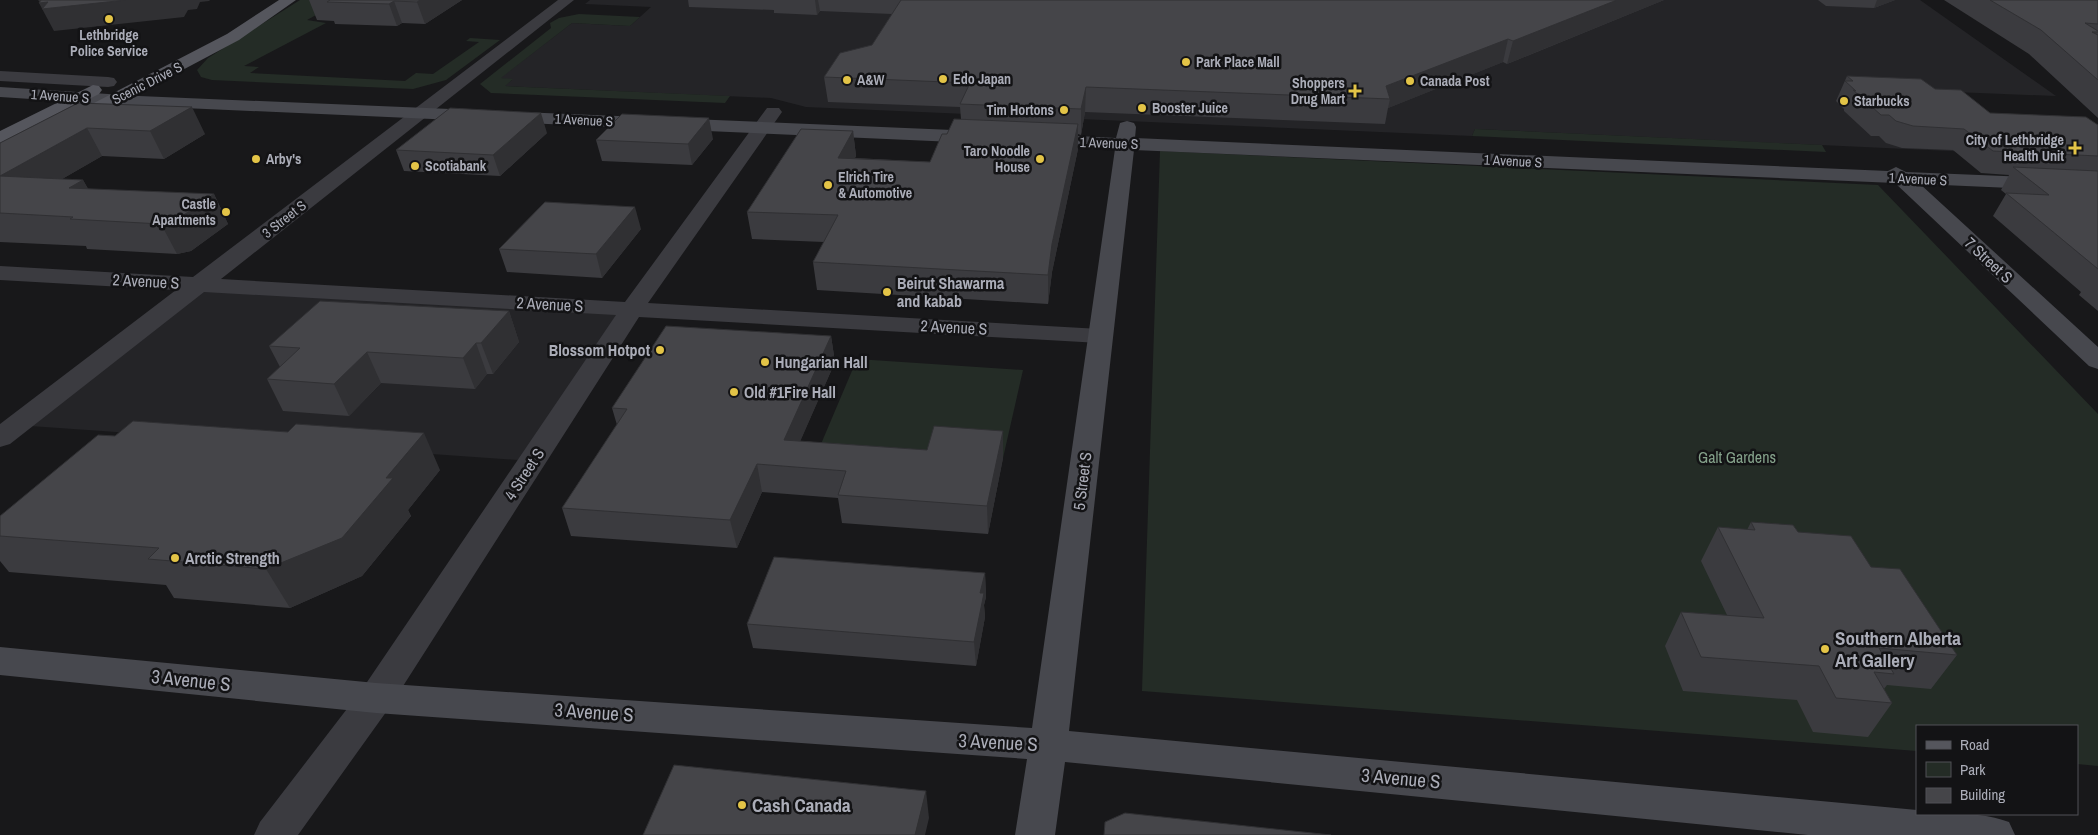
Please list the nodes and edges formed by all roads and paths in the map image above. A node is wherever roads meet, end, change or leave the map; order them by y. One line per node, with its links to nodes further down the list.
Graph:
1 (289, 0): 8 (main road, Scenic Drive S)
2 (567, 0): 10 (street, 3 Street S)
3 (177, 48): 4 (main road, Scenic Drive S)
4 (161, 57)
5 (124, 74): 7 (main road, Scenic Drive S)
6 (0, 76): 7 (street, 1 Avenue S)
7 (108, 82): 8 (street, 1 Avenue S); 11 (main road, Scenic Drive S)
8 (146, 85): 10 (street, 1 Avenue S); 12 (main road, Scenic Drive S)
9 (0, 92): 11 (street, 1 Avenue S)
10 (442, 97): 13 (street, 3 Street S); 14 (street, 1 Avenue S)
11 (79, 98): 12 (street, 1 Avenue S); 19 (main road, Scenic Drive S)
12 (114, 100): 13 (street, 1 Avenue S); 16 (main road, Scenic Drive S)
13 (421, 112): 14 (street, 1 Avenue S); 26 (street, 3 Street S)
14 (768, 120): 17 (street, 1 Avenue S); 27 (street, 4 Street S)
15 (1034, 123): 18 (street, 1 Avenue S)
16 (58, 129)
17 (989, 130)
18 (1126, 135): 20 (street, 1 Avenue S); 21 (street, 1 Avenue S); 23 (street, 1 Avenue S); 28 (street, 5 Street S)
19 (0, 138)
20 (1022, 139)
21 (1881, 160): 22 (street, 1 Avenue S); 23 (street, 7 Street S)
22 (2098, 171)
23 (1901, 179): 24 (street, 1 Avenue S); 29 (street, 7 Street S)
24 (2098, 186)
25 (0, 273): 26 (street, 2 Avenue S)
26 (200, 284): 27 (street, 2 Avenue S); 30 (street, 3 Street S)
27 (632, 309): 28 (street, 2 Avenue S); 32 (street, 4 Street S)
28 (1100, 336): 33 (street, 5 Street S)
29 (2098, 361)
30 (0, 438)
31 (0, 661): 32 (street, 3 Avenue S)
32 (376, 698): 33 (street, 3 Avenue S); 35 (street, 4 Street S)
33 (1048, 745): 34 (street, 3 Avenue S); 36 (street, 5 Street S)
34 (1856, 828): 37 (street, 3 Avenue S)
35 (274, 835)
36 (1036, 835)
37 (1995, 835)

